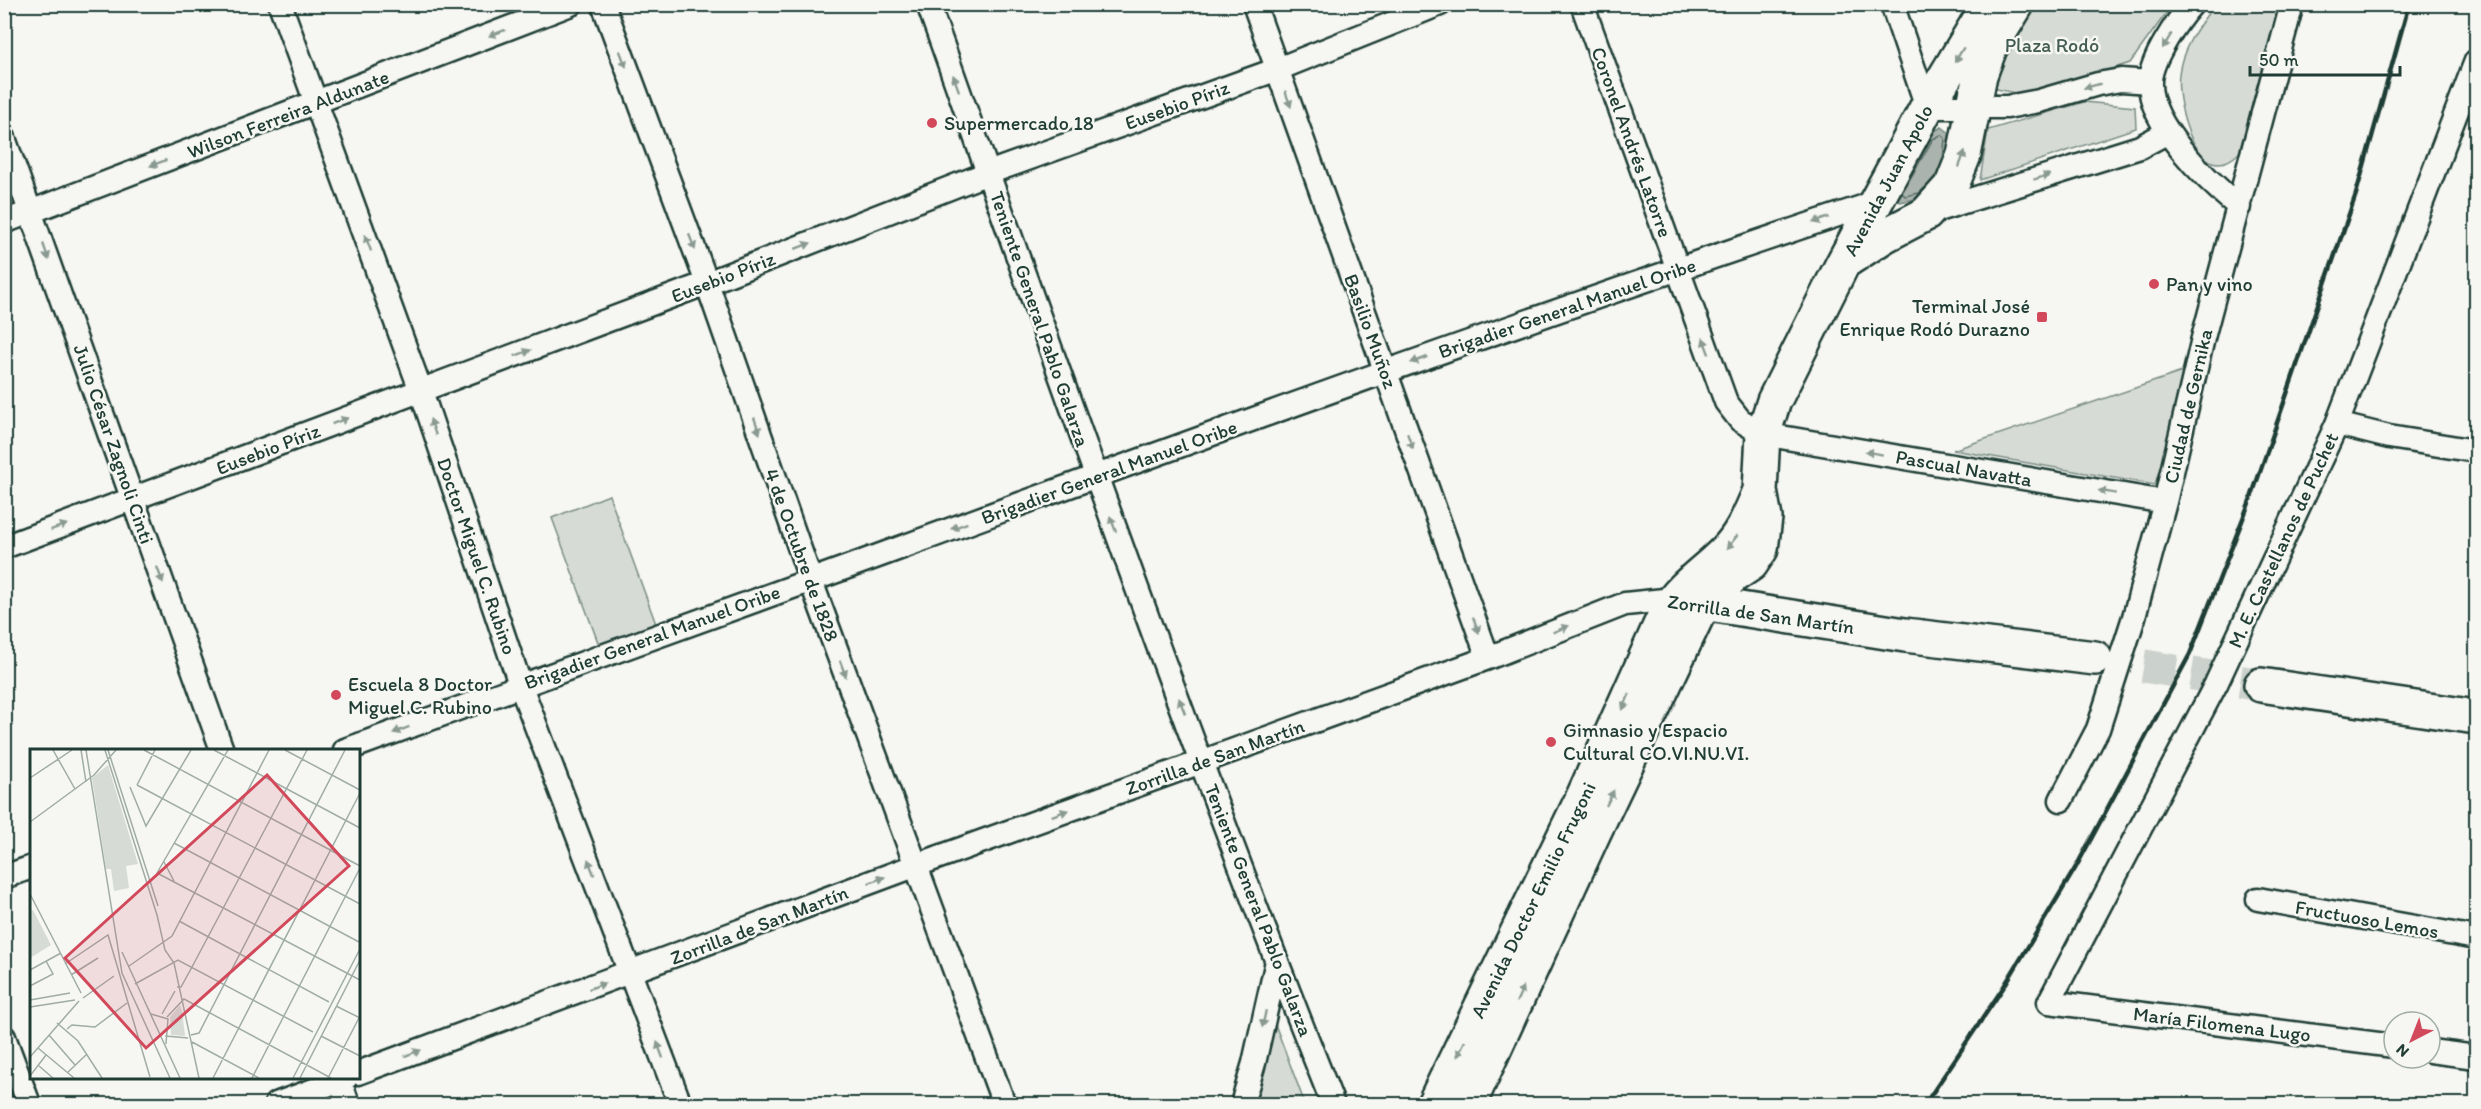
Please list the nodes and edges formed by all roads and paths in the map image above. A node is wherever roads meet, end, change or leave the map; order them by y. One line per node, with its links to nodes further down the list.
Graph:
1 (280, 4): 16 (street, Doctor Miguel C. Rubino)
2 (572, 4): 16 (street, Wilson Ferreira Aldunate, one-way to 16)
3 (603, 4): 29 (street, 4 de Octubre de 1828, one-way to 29)
4 (928, 4): 21 (street, Teniente General Pablo Galarza, one-way to 4)
5 (1254, 4): 14 (street, Basilio Muñoz)
6 (1440, 4): 14 (street, Eusebio Píriz)
7 (1582, 4): 28 (street, Coronel Andrés Latorre)
8 (1892, 4): 17 (street)
9 (1989, 4): 17 (street, Avenida Juan Apolo, one-way to 17)
10 (2017, 4): 18 (street, Avenida Juan Apolo)
11 (2192, 4): 15 (street, one-way to 15)
12 (2292, 4): 23 (street, Ciudad de Gernika)
13 (2476, 61): 32 (street, M. E. Castellanos de Puchet)
14 (1278, 69): 21 (street, Eusebio Píriz); 30 (street, Basilio Muñoz, one-way to 30)
15 (2150, 82): 18 (street, one-way to 18); 19 (street)
16 (317, 103): 24 (street, Wilson Ferreira Aldunate, one-way to 24); 31 (street, Doctor Miguel C. Rubino, one-way to 16)
17 (1927, 106): 18 (street); 22 (street, Avenida Juan Apolo)
18 (1973, 107): 25 (street, Avenida Juan Apolo, one-way to 18)
19 (2168, 132): 23 (street); 25 (street, one-way to 19)
20 (4, 138): 24 (street, Julio César Zagnoli Cinti)
21 (988, 173): 29 (street, Eusebio Píriz, one-way to 21); 35 (street, Teniente General Pablo Galarza)
22 (1877, 202): 25 (street); 27 (street, Avenida Juan Apolo); 28 (street, Brigadier General Manuel Oribe, one-way to 28)
23 (2239, 207): 38 (street, Ciudad de Gernika)
24 (32, 211): 26 (street, Wilson Ferreira Aldunate); 37 (street, Julio César Zagnoli Cinti, one-way to 37)
25 (1915, 219): 27 (street, Avenida Juan Apolo)
26 (4, 222)
27 (1843, 263): 33 (street)
28 (1678, 268): 30 (street, Brigadier General Manuel Oribe, one-way to 30); 33 (street, Coronel Andrés Latorre, one-way to 28)
29 (707, 283): 31 (street, Eusebio Píriz, one-way to 29); 41 (street, 4 de Octubre de 1828, one-way to 41)
30 (1386, 372): 35 (street, Brigadier General Manuel Oribe); 45 (street, Basilio Muñoz, one-way to 45)
31 (421, 391): 37 (street, Eusebio Píriz, one-way to 31); 47 (street, Doctor Miguel C. Rubino, one-way to 31)
32 (2337, 424): 34 (street); 62 (street, M. E. Castellanos de Puchet)
33 (1763, 434): 36 (street); 38 (street, Pascual Navatta, one-way to 33)
34 (2476, 451)
35 (1095, 476): 41 (street, Brigadier General Manuel Oribe, one-way to 41); 52 (street, Teniente General Pablo Galarza, one-way to 35)
36 (1760, 491): 40 (street, Avenida Doctor Emilio Frugoni); 42 (street, Avenida Doctor Emilio Frugoni, one-way to 42)
37 (133, 500): 39 (street, Eusebio Píriz, one-way to 37); 50 (street, Julio César Zagnoli Cinti, one-way to 50)
38 (2165, 502): 53 (street, Ciudad de Gernika)
39 (4, 548)
40 (1746, 568): 43 (street, Avenida Doctor Emilio Frugoni); 44 (street)
41 (811, 581): 47 (street, Brigadier General Manuel Oribe); 55 (street, 4 de Octubre de 1828, one-way to 55)
42 (1674, 599): 43 (street, Zorrilla de San Martín); 45 (street, Zorrilla de San Martín, one-way to 42); 54 (street, Avenida Doctor Emilio Frugoni, one-way to 54)
43 (1707, 603): 44 (street, Zorrilla de San Martín); 54 (street, Avenida Doctor Emilio Frugoni, one-way to 43)
44 (1776, 615): 46 (street, Zorrilla de San Martín)
45 (1488, 658): 52 (street, Zorrilla de San Martín)
46 (2095, 658)
47 (520, 684): 51 (street, Brigadier General Manuel Oribe, one-way to 51); 61 (street, Doctor Miguel C. Rubino, one-way to 47)
48 (2261, 685): 49 (street)
49 (2476, 717)
50 (222, 749)
51 (348, 749)
52 (1203, 761): 55 (street, Zorrilla de San Martín, one-way to 52); 60 (street, Teniente General Pablo Galarza)
53 (2061, 800)
54 (1582, 826): 77 (street, Avenida Doctor Emilio Frugoni, one-way to 77); 78 (street, Avenida Doctor Emilio Frugoni, one-way to 54)
55 (917, 865): 61 (street, Zorrilla de San Martín, one-way to 55); 74 (street, 4 de Octubre de 1828)
56 (30, 868): 57 (street)
57 (4, 877)
58 (2258, 899): 59 (street, Fructuoso Lemos)
59 (2476, 938)
60 (1276, 961): 75 (street, one-way to 75); 76 (street, Teniente General Pablo Galarza)
61 (631, 973): 67 (street, Zorrilla de San Martín, one-way to 61); 73 (street, Doctor Miguel C. Rubino, one-way to 61)
62 (2049, 1002): 64 (street, María Filomena Lugo)
63 (4, 1037): 70 (street)
64 (2382, 1044)
65 (2442, 1053): 66 (street)
66 (2476, 1057)
67 (360, 1072)
68 (341, 1079): 71 (street, Zorrilla de San Martín)
69 (346, 1079): 72 (street)
70 (29, 1104)
71 (276, 1104)
72 (348, 1104)
73 (680, 1104)
74 (1004, 1104)
75 (1242, 1104)
76 (1333, 1104)
77 (1434, 1104)
78 (1469, 1104)

